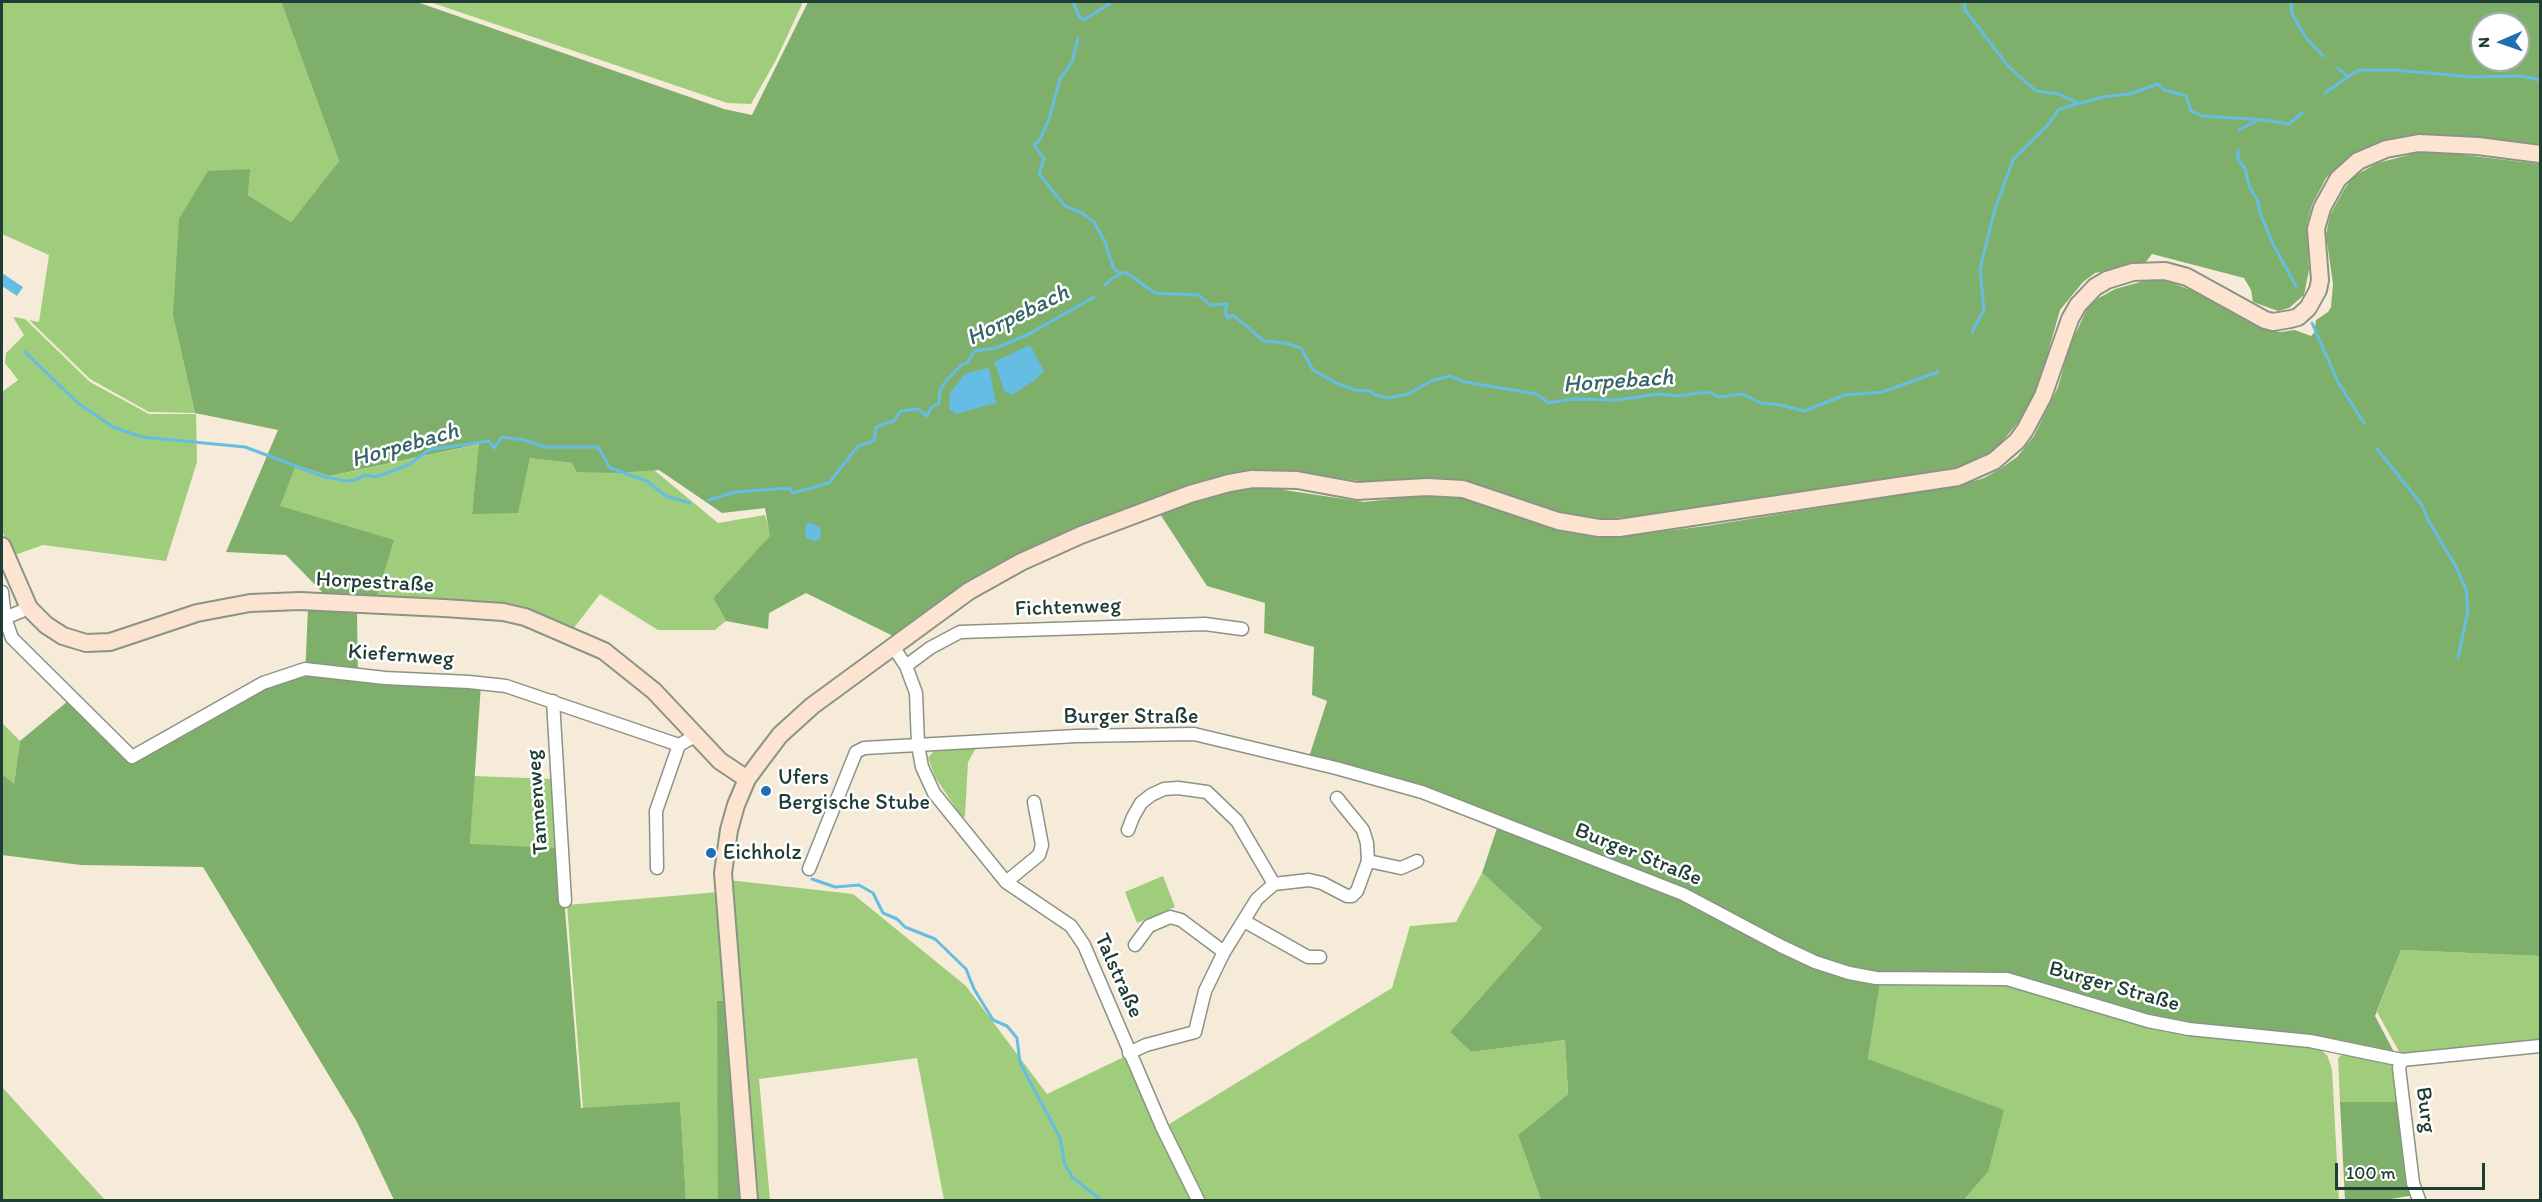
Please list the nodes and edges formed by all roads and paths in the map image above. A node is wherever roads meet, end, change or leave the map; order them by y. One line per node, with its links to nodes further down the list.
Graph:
1 (2541, 154): 7 (street)
2 (3, 557): 4 (street, Horpestraße)
3 (2, 592): 5 (street)
4 (29, 608): 5 (street); 10 (street, Horpestraße)
5 (5, 618): 9 (street, Kiefernweg)
6 (1242, 628): 8 (street, Fichtenweg)
7 (892, 645): 8 (street, Talstraße); 13 (street)
8 (906, 666): 12 (street, Talstraße)
9 (553, 701): 11 (street, Kiefernweg); 23 (street, Tannenweg)
10 (695, 736): 11 (street); 13 (street, Horpestraße)
11 (679, 745): 19 (street)
12 (918, 745): 20 (street); 21 (street, Talstraße); 29 (street, Burger Straße)
13 (747, 779): 32 (street)
14 (1337, 798): 17 (street)
15 (1034, 802): 21 (street)
16 (1128, 830): 22 (street)
17 (1368, 861): 18 (street); 22 (street)
18 (1417, 861)
19 (657, 868)
20 (810, 869)
21 (1006, 882): 30 (street, Talstraße)
22 (1275, 884): 24 (street)
23 (565, 901)
24 (1244, 921): 26 (street); 27 (street)
25 (1135, 945): 26 (street)
26 (1224, 952): 30 (street)
27 (1320, 957)
28 (2541, 1046): 31 (street, Burg)
29 (2335, 1047): 31 (street, Burg)
30 (1129, 1053): 33 (street, Talstraße)
31 (2402, 1060): 34 (street, Burg)
32 (749, 1200)
33 (1198, 1200)
34 (2419, 1200)

